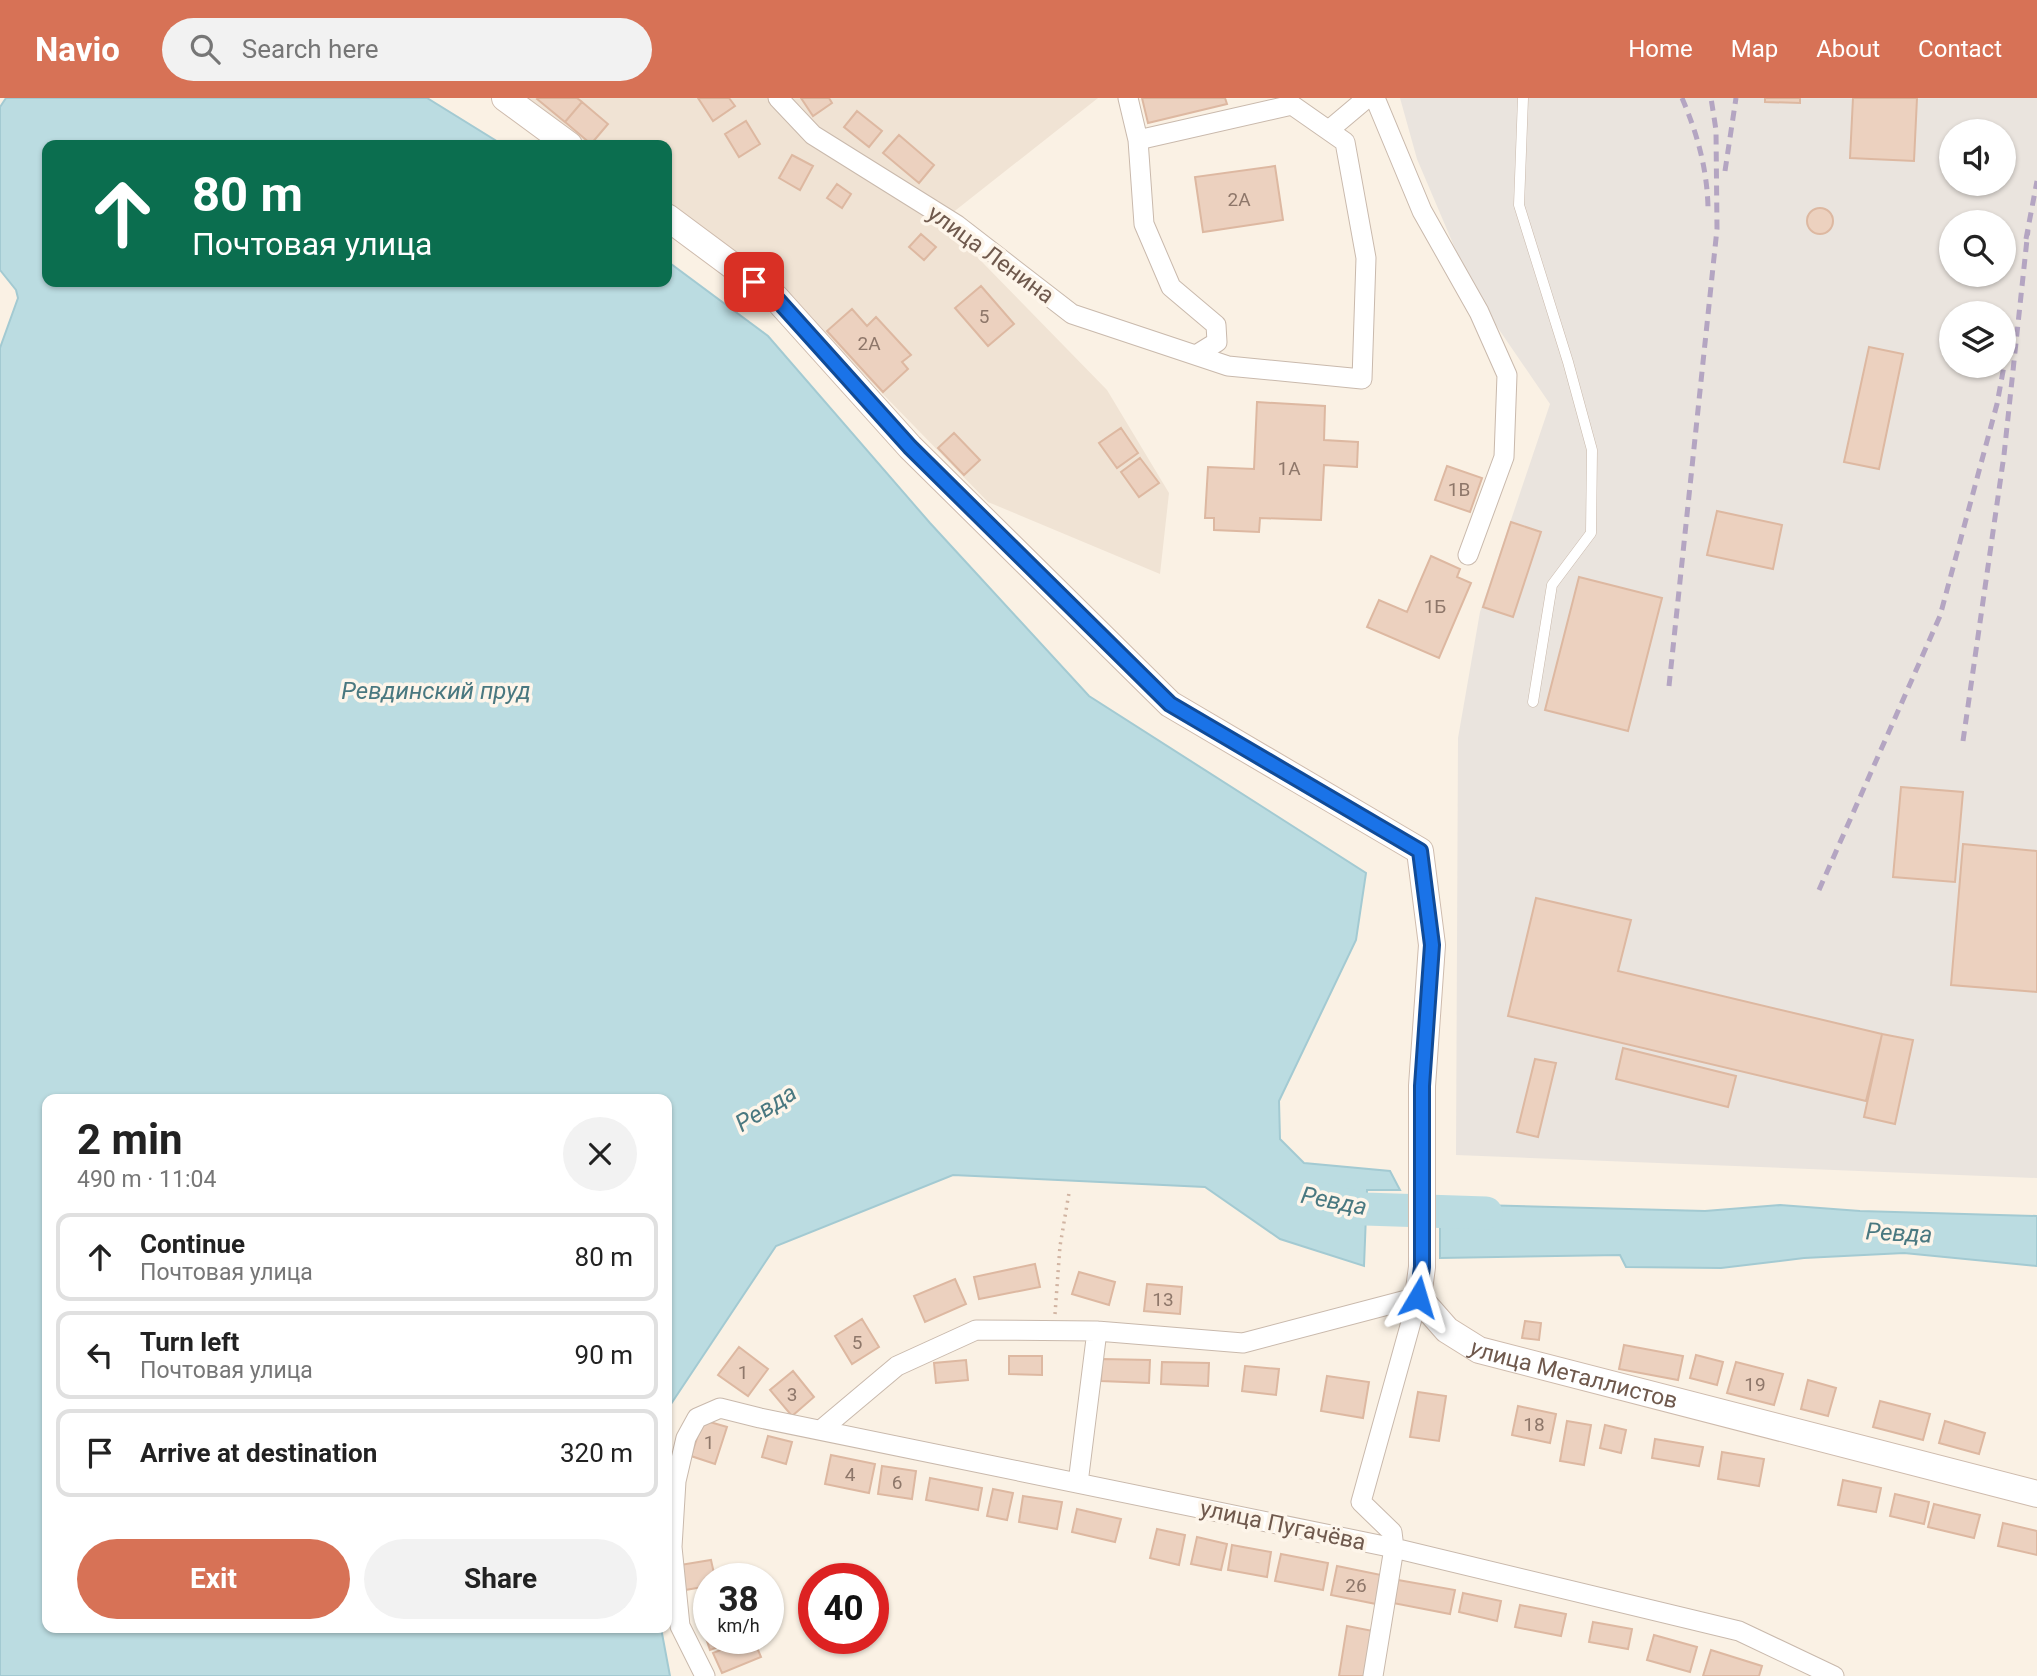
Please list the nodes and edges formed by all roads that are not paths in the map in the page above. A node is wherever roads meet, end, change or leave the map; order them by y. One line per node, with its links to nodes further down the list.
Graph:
1 (505, 98): 8 (street)
2 (778, 98): 11 (street, улица Ленина)
3 (1128, 98): 9 (street)
4 (1367, 98): 7 (street)
5 (1375, 98): 12 (street)
6 (1523, 98): 13 (lane)
7 (1329, 130): 9 (street); 11 (street, улица Ленина)
8 (562, 140)
9 (1138, 140): 11 (street)
10 (672, 221): 14 (street)
11 (1196, 355)
12 (1468, 555)
13 (1532, 702)
14 (1418, 1297): 15 (street); 18 (street, улица Металлистов); 19 (street)
15 (1097, 1331): 16 (street); 17 (street)
16 (822, 1429): 17 (street, улица Пугачёва); 20 (street, улица Пугачёва)
17 (1079, 1483): 19 (street, улица Пугачёва)
18 (2037, 1494)
19 (1394, 1548): 21 (street); 22 (street, улица Пугачёва)
20 (705, 1676)
21 (1373, 1676)
22 (1835, 1676)

